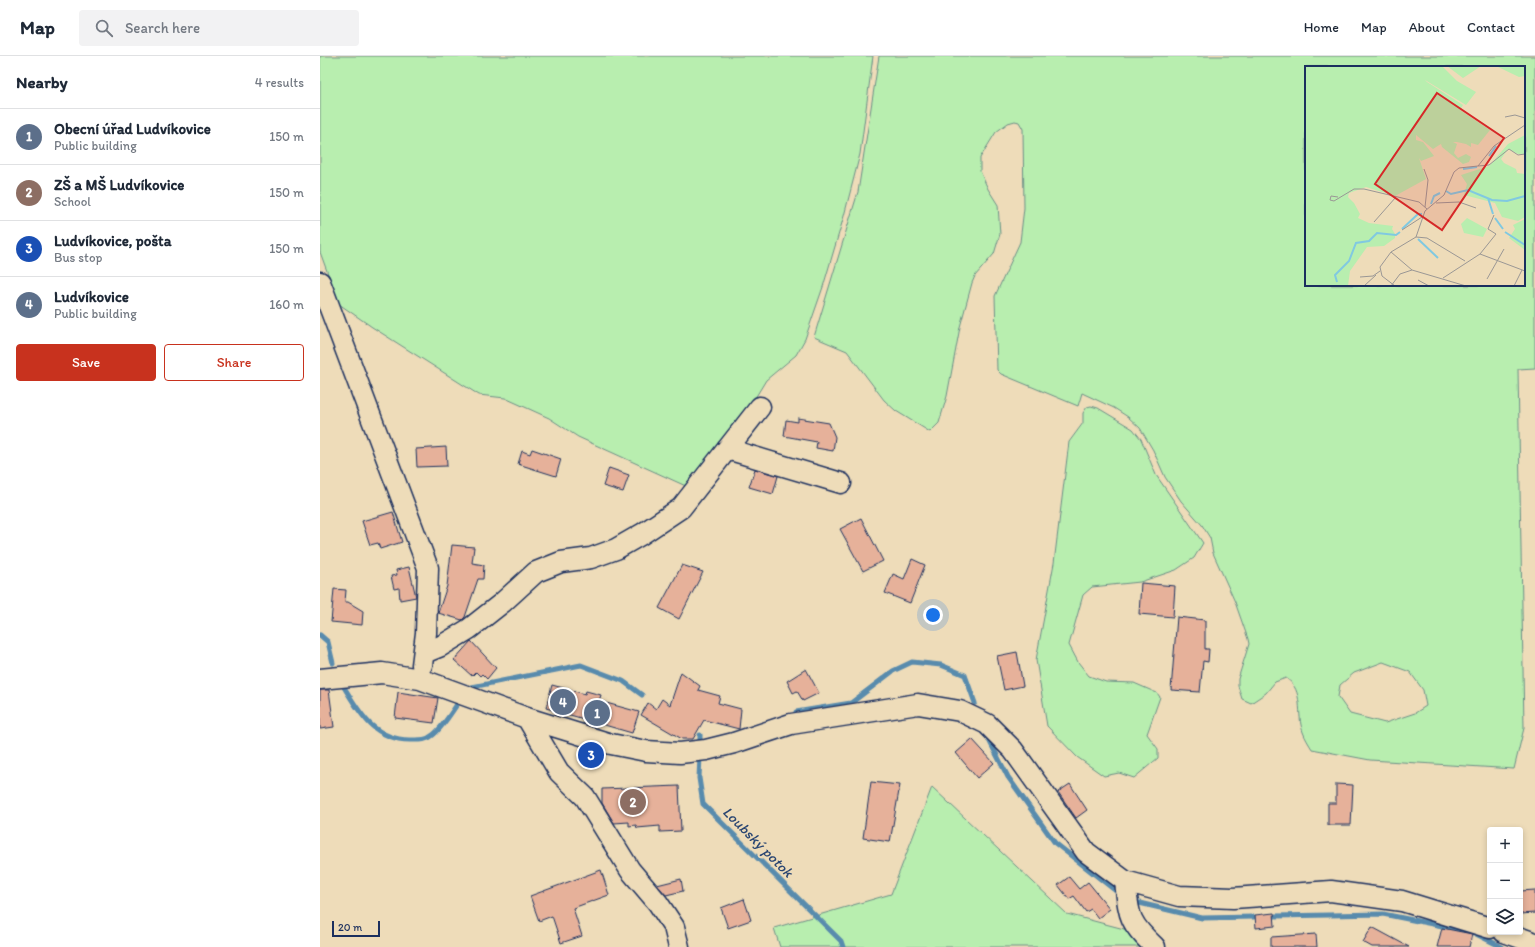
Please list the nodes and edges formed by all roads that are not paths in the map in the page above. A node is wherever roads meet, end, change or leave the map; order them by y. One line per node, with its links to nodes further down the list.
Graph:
1 (320, 282): 2 (street)
2 (328, 327): 6 (street)
3 (760, 407): 4 (street)
4 (727, 449): 5 (street); 6 (street)
5 (841, 483)
6 (424, 653): 8 (street)
7 (320, 679): 8 (street)
8 (420, 679): 9 (street)
9 (526, 718): 10 (street); 14 (street)
10 (1125, 887): 11 (street); 15 (street)
11 (1487, 927)
12 (1512, 935): 13 (street)
13 (1535, 943)
14 (679, 947)
15 (1155, 947)

